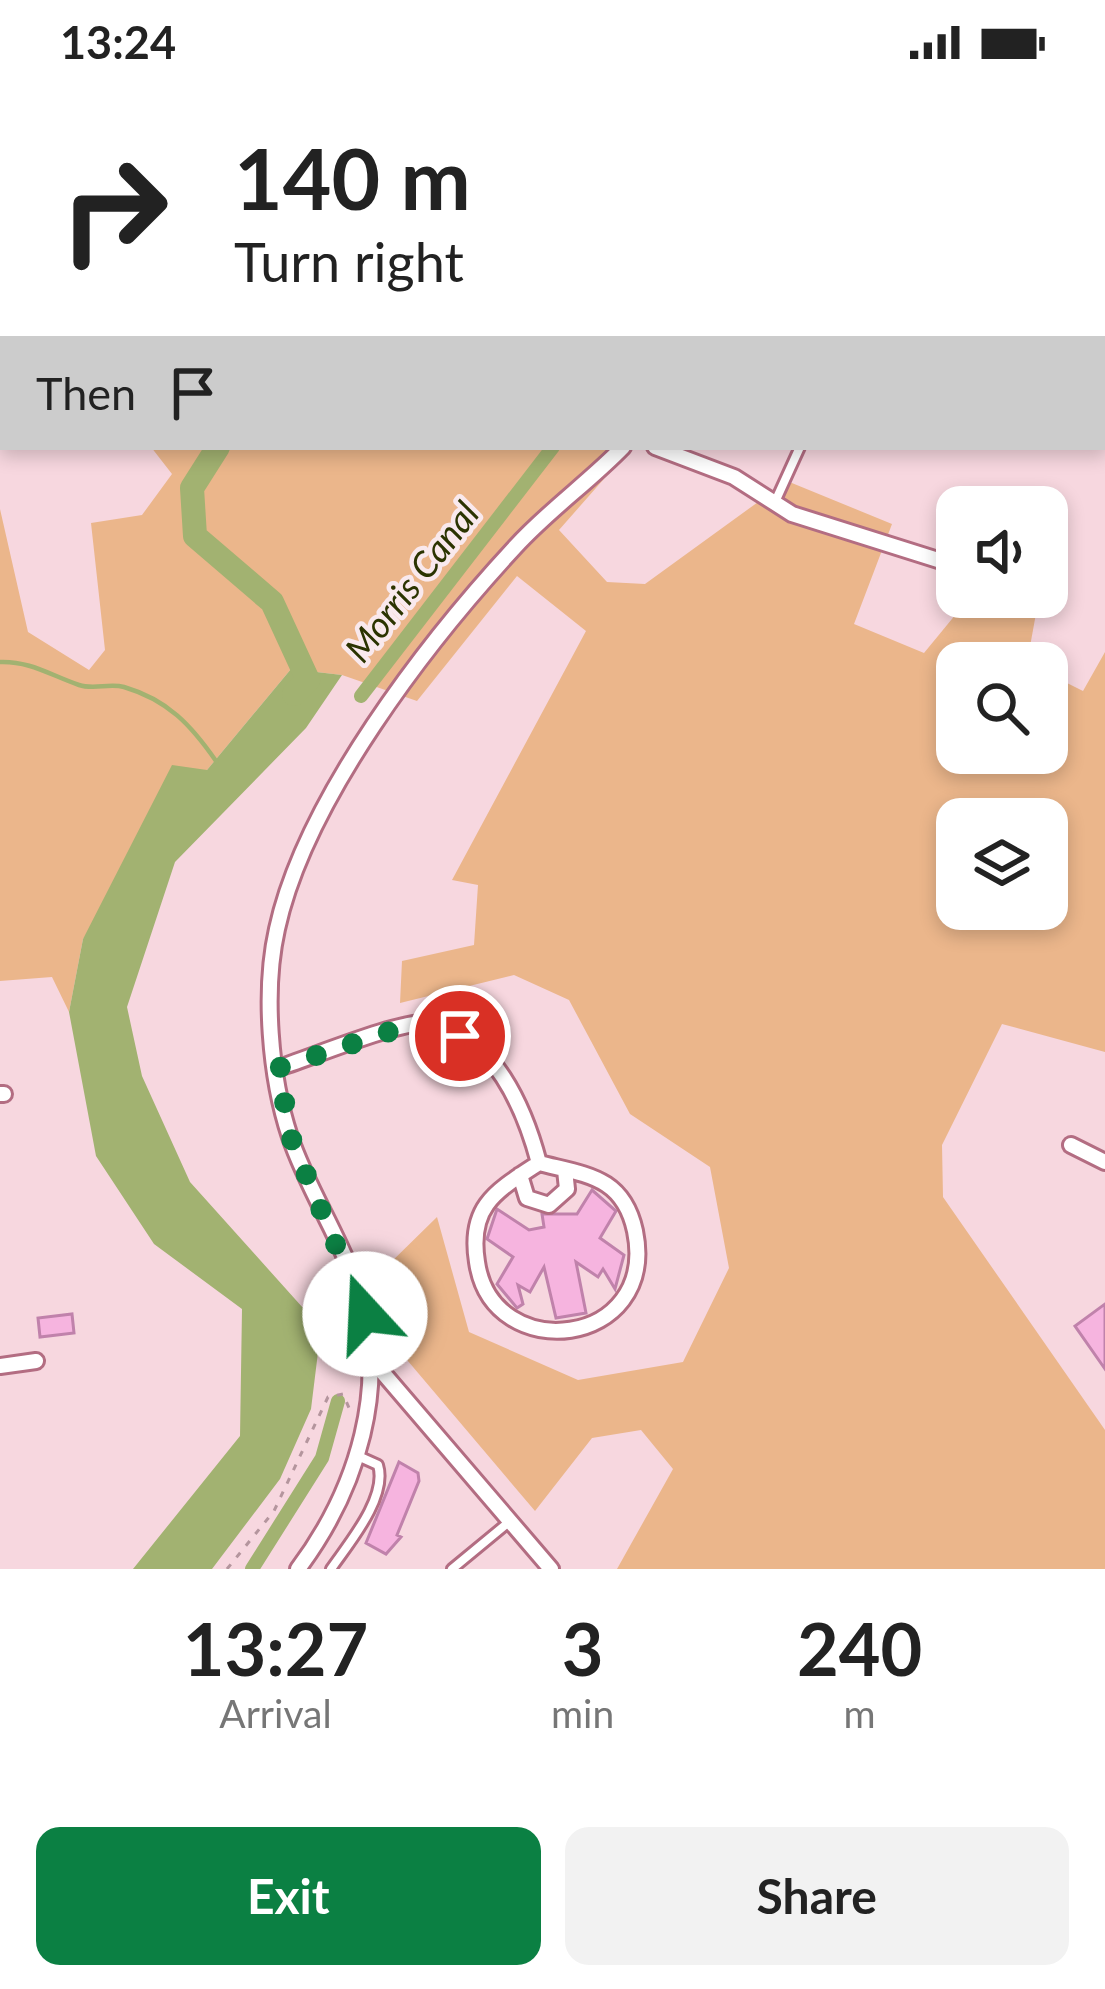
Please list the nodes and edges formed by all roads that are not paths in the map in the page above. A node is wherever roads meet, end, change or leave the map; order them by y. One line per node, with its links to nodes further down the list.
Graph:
1 (620, 450): 6 (street)
2 (663, 450): 4 (street)
3 (799, 450): 4 (lane)
4 (775, 503): 5 (street)
5 (936, 560)
6 (278, 1068): 9 (street); 13 (street)
7 (1071, 1145): 8 (street)
8 (1105, 1162)
9 (539, 1163): 10 (street); 11 (street)
10 (566, 1170): 11 (street); 11 (street)
11 (520, 1175)
12 (36, 1360): 14 (street)
13 (372, 1360): 15 (street); 16 (street)
14 (0, 1366)
15 (356, 1455): 17 (street); 18 (lane)
16 (511, 1521): 19 (lane); 20 (street)
17 (298, 1569)
18 (331, 1569)
19 (452, 1569)
20 (551, 1569)

